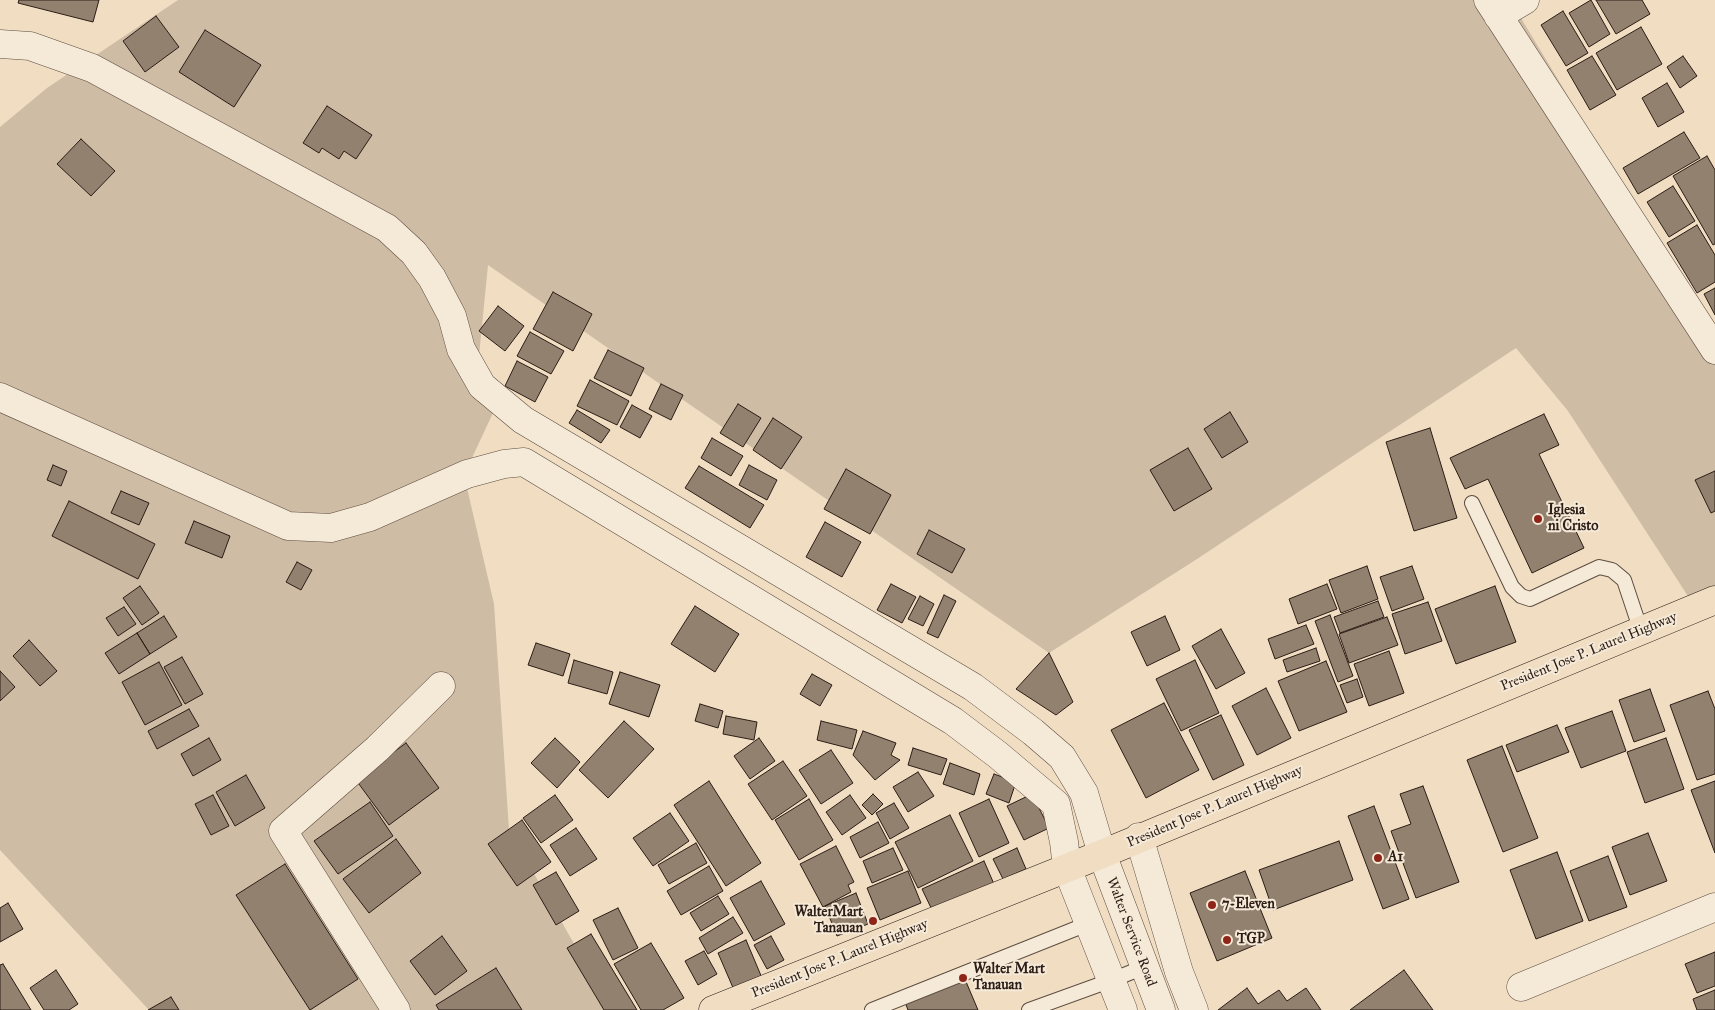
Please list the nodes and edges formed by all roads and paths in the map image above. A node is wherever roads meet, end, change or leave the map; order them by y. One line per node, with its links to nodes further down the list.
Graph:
1 (1525, 0): 2 (street)
2 (1493, 8): 4 (street)
3 (0, 44): 6 (street, Walter Service Road)
4 (1715, 350)
5 (0, 397): 7 (street)
6 (541, 429): 7 (street); 13 (street, Walter Service Road)
7 (524, 462): 14 (street)
8 (1472, 502): 10 (lane)
9 (1715, 600): 10 (highway, President Jose P. Laurel Highway)
10 (1641, 631): 12 (highway, President Jose P. Laurel Highway)
11 (441, 686): 21 (street)
12 (1139, 838): 13 (highway, President Jose P. Laurel Highway); 26 (street)
13 (1102, 854): 14 (highway, President Jose P. Laurel Highway); 17 (street, Walter Service Road)
14 (1066, 868): 16 (street); 20 (highway, President Jose P. Laurel Highway)
15 (1715, 907): 19 (street)
16 (1090, 923): 18 (street); 22 (lane)
17 (1144, 967): 18 (lane); 25 (street, Walter Service Road)
18 (1112, 980): 23 (lane); 24 (street)
19 (1521, 987)
20 (725, 1008)
21 (396, 1010)
22 (872, 1010)
23 (1030, 1010)
24 (1123, 1010)
25 (1161, 1010)
26 (1194, 1010)

